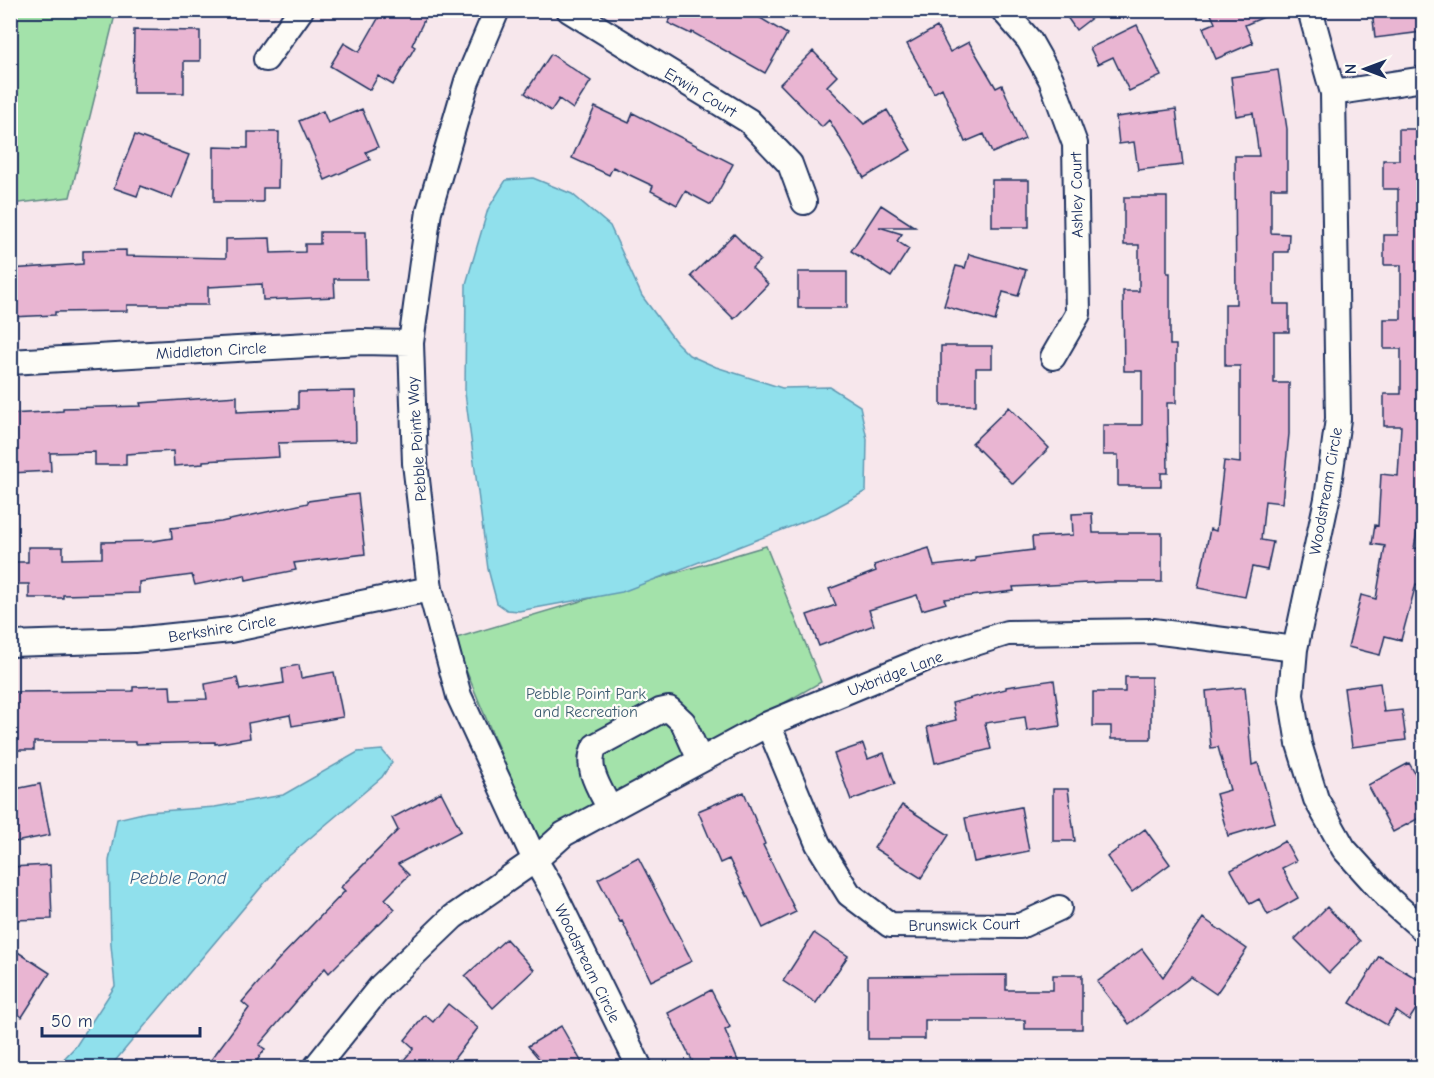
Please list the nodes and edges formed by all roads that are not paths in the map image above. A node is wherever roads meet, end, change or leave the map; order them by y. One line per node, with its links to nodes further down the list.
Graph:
1 (301, 10): 6 (street)
2 (497, 10): 10 (street, Pebble Pointe Way)
3 (568, 10): 9 (street, Erwin Court)
4 (1003, 10): 11 (street, Ashley Court)
5 (1310, 10): 8 (street, Woodstream Circle)
6 (267, 59)
7 (1424, 79): 8 (street)
8 (1333, 93): 15 (street, Woodstream Circle)
9 (804, 202)
10 (411, 343): 12 (street, Middleton Circle); 13 (street, Pebble Pointe Way)
11 (1053, 357)
12 (10, 362)
13 (430, 589): 14 (street, Berkshire Circle); 19 (street, Pebble Pointe Way)
14 (10, 644)
15 (1295, 648): 16 (street, Uxbridge Lane); 21 (street, Woodstream Circle)
16 (768, 724): 17 (street, Uxbridge Lane); 20 (street, Brunswick Court)
17 (700, 760): 18 (street, Uxbridge Lane); 18 (street)
18 (610, 809): 19 (street, Uxbridge Lane)
19 (535, 860): 22 (street); 23 (street, Woodstream Circle)
20 (1059, 908)
21 (1424, 930)
22 (315, 1068)
23 (640, 1068)

